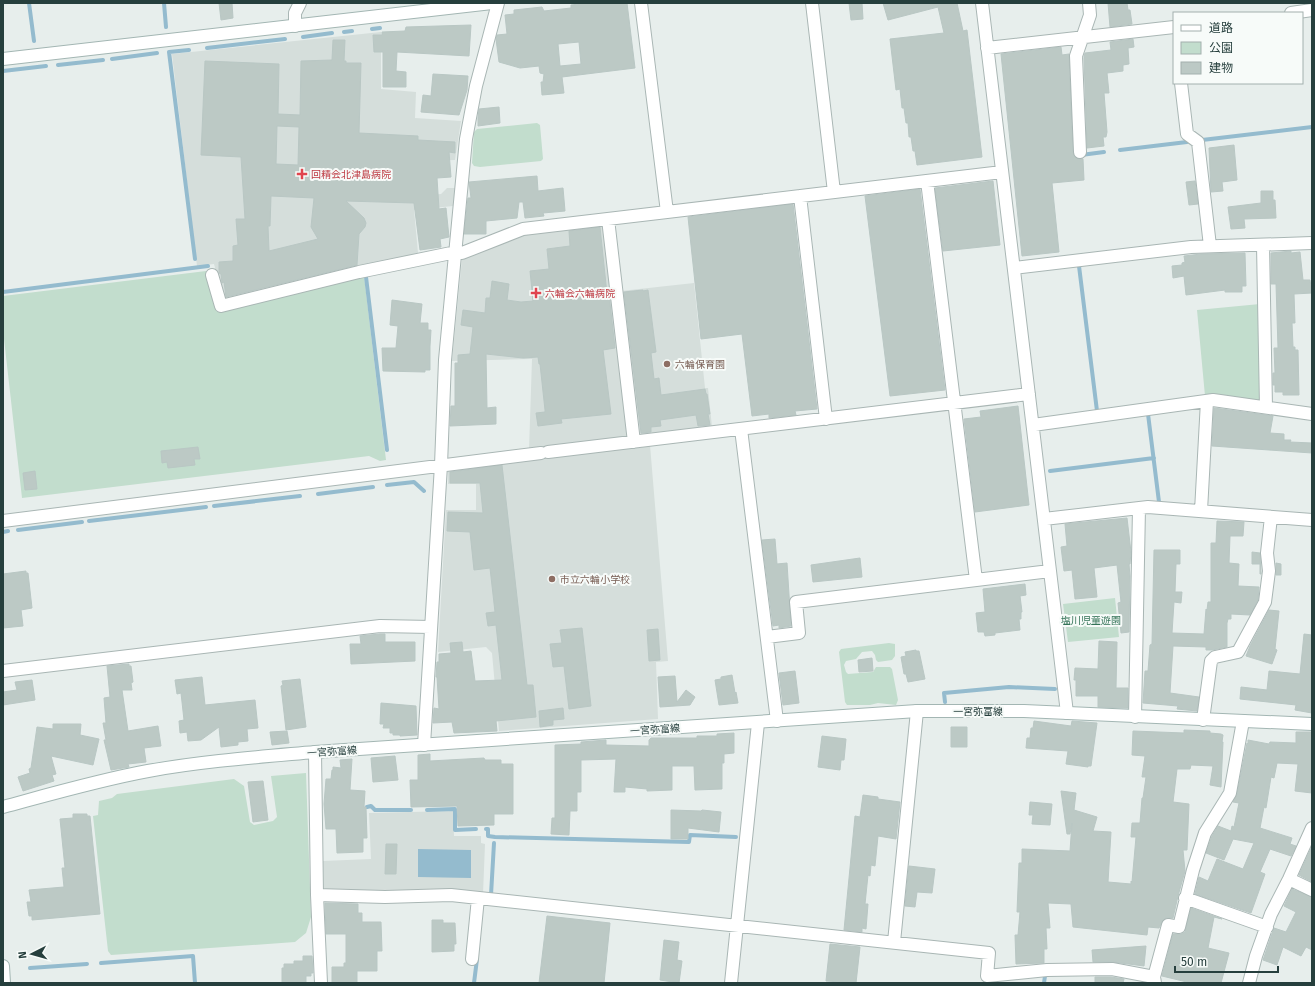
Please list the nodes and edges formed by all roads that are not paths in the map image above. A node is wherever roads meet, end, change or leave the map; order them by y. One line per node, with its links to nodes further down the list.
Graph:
1 (300, 3): 11 (street)
2 (492, 3): 8 (street)
3 (498, 3): 27 (street)
4 (641, 3): 22 (street)
5 (812, 3): 20 (street)
6 (982, 3): 14 (street)
7 (1089, 3): 13 (street)
8 (408, 8): 11 (street)
9 (1312, 10): 10 (street)
10 (1298, 12)
11 (295, 26): 15 (street)
12 (1173, 27): 13 (street)
13 (1082, 37): 14 (street); 17 (street)
14 (987, 48): 18 (street)
15 (3, 59)
16 (1181, 84): 26 (street)
17 (1080, 152)
18 (1002, 172): 19 (street); 28 (street)
19 (927, 180): 20 (street); 32 (street)
20 (834, 192): 21 (street)
21 (800, 196): 22 (street); 35 (street)
22 (667, 212): 23 (street)
23 (608, 219): 27 (street); 38 (street)
24 (1312, 243): 25 (street)
25 (1263, 245): 26 (street); 33 (street)
26 (1210, 246): 28 (street)
27 (456, 252): 29 (street); 39 (street)
28 (1014, 268): 30 (street)
29 (212, 275)
30 (1029, 394): 32 (street); 36 (street)
31 (1206, 401): 33 (street); 36 (street); 41 (street)
32 (954, 403): 35 (street); 47 (street)
33 (1266, 407): 34 (street)
34 (1312, 414)
35 (826, 419): 37 (street)
36 (1033, 424): 43 (street)
37 (741, 429): 38 (street); 49 (street)
38 (634, 442): 39 (street)
39 (441, 465): 45 (street); 48 (street)
40 (1139, 508): 41 (street); 43 (street); 53 (street)
41 (1201, 511): 42 (street)
42 (1271, 517): 44 (street); 54 (street)
43 (1044, 519): 46 (street)
44 (1312, 520)
45 (3, 521)
46 (1050, 571): 47 (street); 52 (street)
47 (976, 580): 49 (street)
48 (432, 627): 50 (street); 59 (street)
49 (767, 637): 55 (street)
50 (3, 671)
51 (917, 711): 52 (street, 一宮弥富線); 55 (street, 一宮弥富線); 70 (street)
52 (1068, 713): 53 (street, 一宮弥富線)
53 (1136, 717): 54 (street, 一宮弥富線)
54 (1203, 720): 56 (street, 一宮弥富線)
55 (777, 721): 57 (street, 一宮弥富線)
56 (1243, 721): 58 (street, 一宮弥富線); 67 (street)
57 (758, 723): 59 (street, 一宮弥富線); 68 (street)
58 (1312, 724)
59 (424, 745): 60 (street, 一宮弥富線)
60 (315, 752): 61 (street, 一宮弥富線); 65 (street)
61 (3, 807)
62 (1312, 828): 63 (street)
63 (1289, 879): 64 (street); 69 (street)
64 (1312, 890)
65 (317, 895): 66 (street); 76 (street)
66 (478, 898): 68 (street); 71 (street)
67 (1185, 898): 69 (street); 74 (street)
68 (737, 925): 70 (street); 77 (street)
69 (1266, 927): 78 (street)
70 (894, 942): 73 (street)
71 (472, 958)
72 (3, 966): 75 (street)
73 (987, 979): 74 (street)
74 (1155, 980)
75 (4, 983)
76 (321, 983)
77 (731, 983)
78 (1249, 983)

